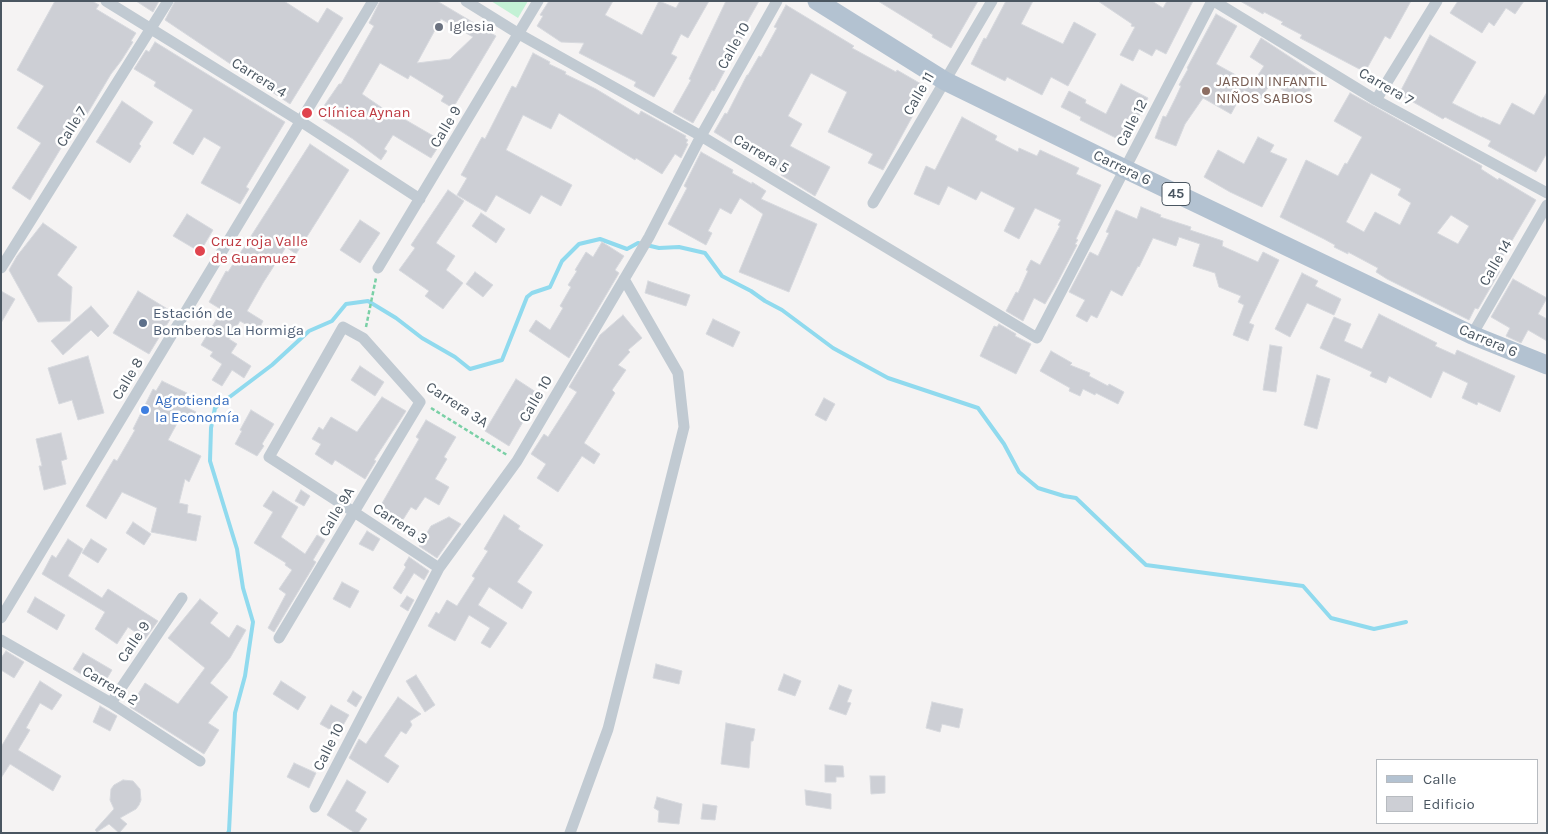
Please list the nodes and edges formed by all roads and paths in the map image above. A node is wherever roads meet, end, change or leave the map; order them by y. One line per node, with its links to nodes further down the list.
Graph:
1 (106, 1): 11 (street, Carrera 4)
2 (168, 1): 11 (street, Calle 7)
3 (372, 1): 15 (street, Calle 8)
4 (466, 1): 12 (street, Carrera 5)
5 (538, 1): 12 (street, Calle 9)
6 (777, 1): 16 (street, Calle 10)
7 (817, 1): 13 (main road, Carrera 6 / 45)
8 (992, 1): 13 (street, Calle 11)
9 (1213, 1): 14 (street, Carrera 7); 17 (street, Calle 12)
10 (1436, 1): 14 (street)
11 (151, 29): 15 (street, Carrera 4); 22 (street, Calle 7)
12 (519, 34): 16 (street, Carrera 5); 19 (street, Calle 9)
13 (944, 81): 17 (main road, Carrera 6 / 45); 20 (street, Calle 11)
14 (1376, 100): 18 (street, Carrera 7)
15 (300, 121): 19 (street, Carrera 4); 35 (street, Calle 8)
16 (701, 136): 24 (street, Calle 10); 27 (street, Carrera 5)
17 (1125, 170): 25 (main road, Carrera 6 / 45); 27 (street, Calle 12)
18 (1547, 193)
19 (420, 199): 23 (street, Calle 9)
20 (873, 203)
21 (1547, 205): 25 (street, Calle 14)
22 (1, 268)
23 (378, 268): 26 (path)
24 (624, 279): 31 (street, Calle 10); 41 (street)
25 (1472, 335): 28 (main road, Carrera 6 / 45)
26 (363, 338): 29 (street, Carrera 3A); 30 (street, Carrera 3A)
27 (1038, 338)
28 (1547, 365)
29 (420, 402): 31 (path, Carrera 3A); 32 (street, Calle 9A)
30 (268, 456): 32 (street, Carrera 3)
31 (517, 461): 33 (street, Calle 10)
32 (354, 512): 33 (street, Carrera 3); 36 (street, Calle 9A)
33 (440, 568): 40 (street, Calle 10)
34 (182, 598): 38 (street, Calle 9)
35 (1, 618)
36 (279, 638)
37 (1, 640): 38 (street, Carrera 2)
38 (111, 703): 39 (street, Carrera 2)
39 (200, 761)
40 (315, 807)
41 (570, 833)

